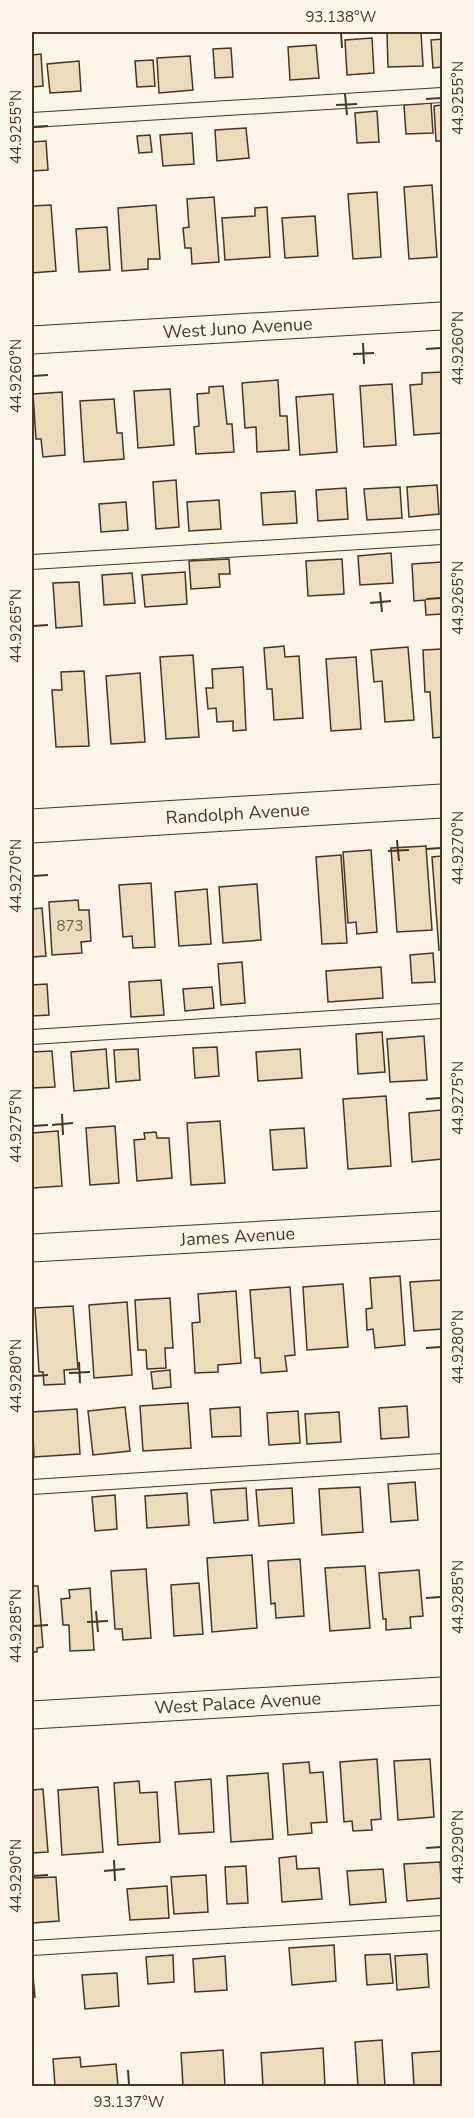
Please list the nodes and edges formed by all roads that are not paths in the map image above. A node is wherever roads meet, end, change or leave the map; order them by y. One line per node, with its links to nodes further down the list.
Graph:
1 (442, 95): 2 (lane)
2 (32, 120)
3 (442, 316): 4 (street, West Juno Avenue)
4 (32, 340)
5 (442, 537): 6 (lane)
6 (32, 562)
7 (442, 801): 8 (street, Randolph Avenue)
8 (32, 826)
9 (442, 1011): 10 (lane)
10 (32, 1037)
11 (442, 1225): 12 (street, James Avenue)
12 (32, 1248)
13 (442, 1461): 14 (lane)
14 (32, 1487)
15 (442, 1690): 16 (street, West Palace Avenue)
16 (32, 1715)
17 (442, 1923): 18 (lane)
18 (32, 1948)

